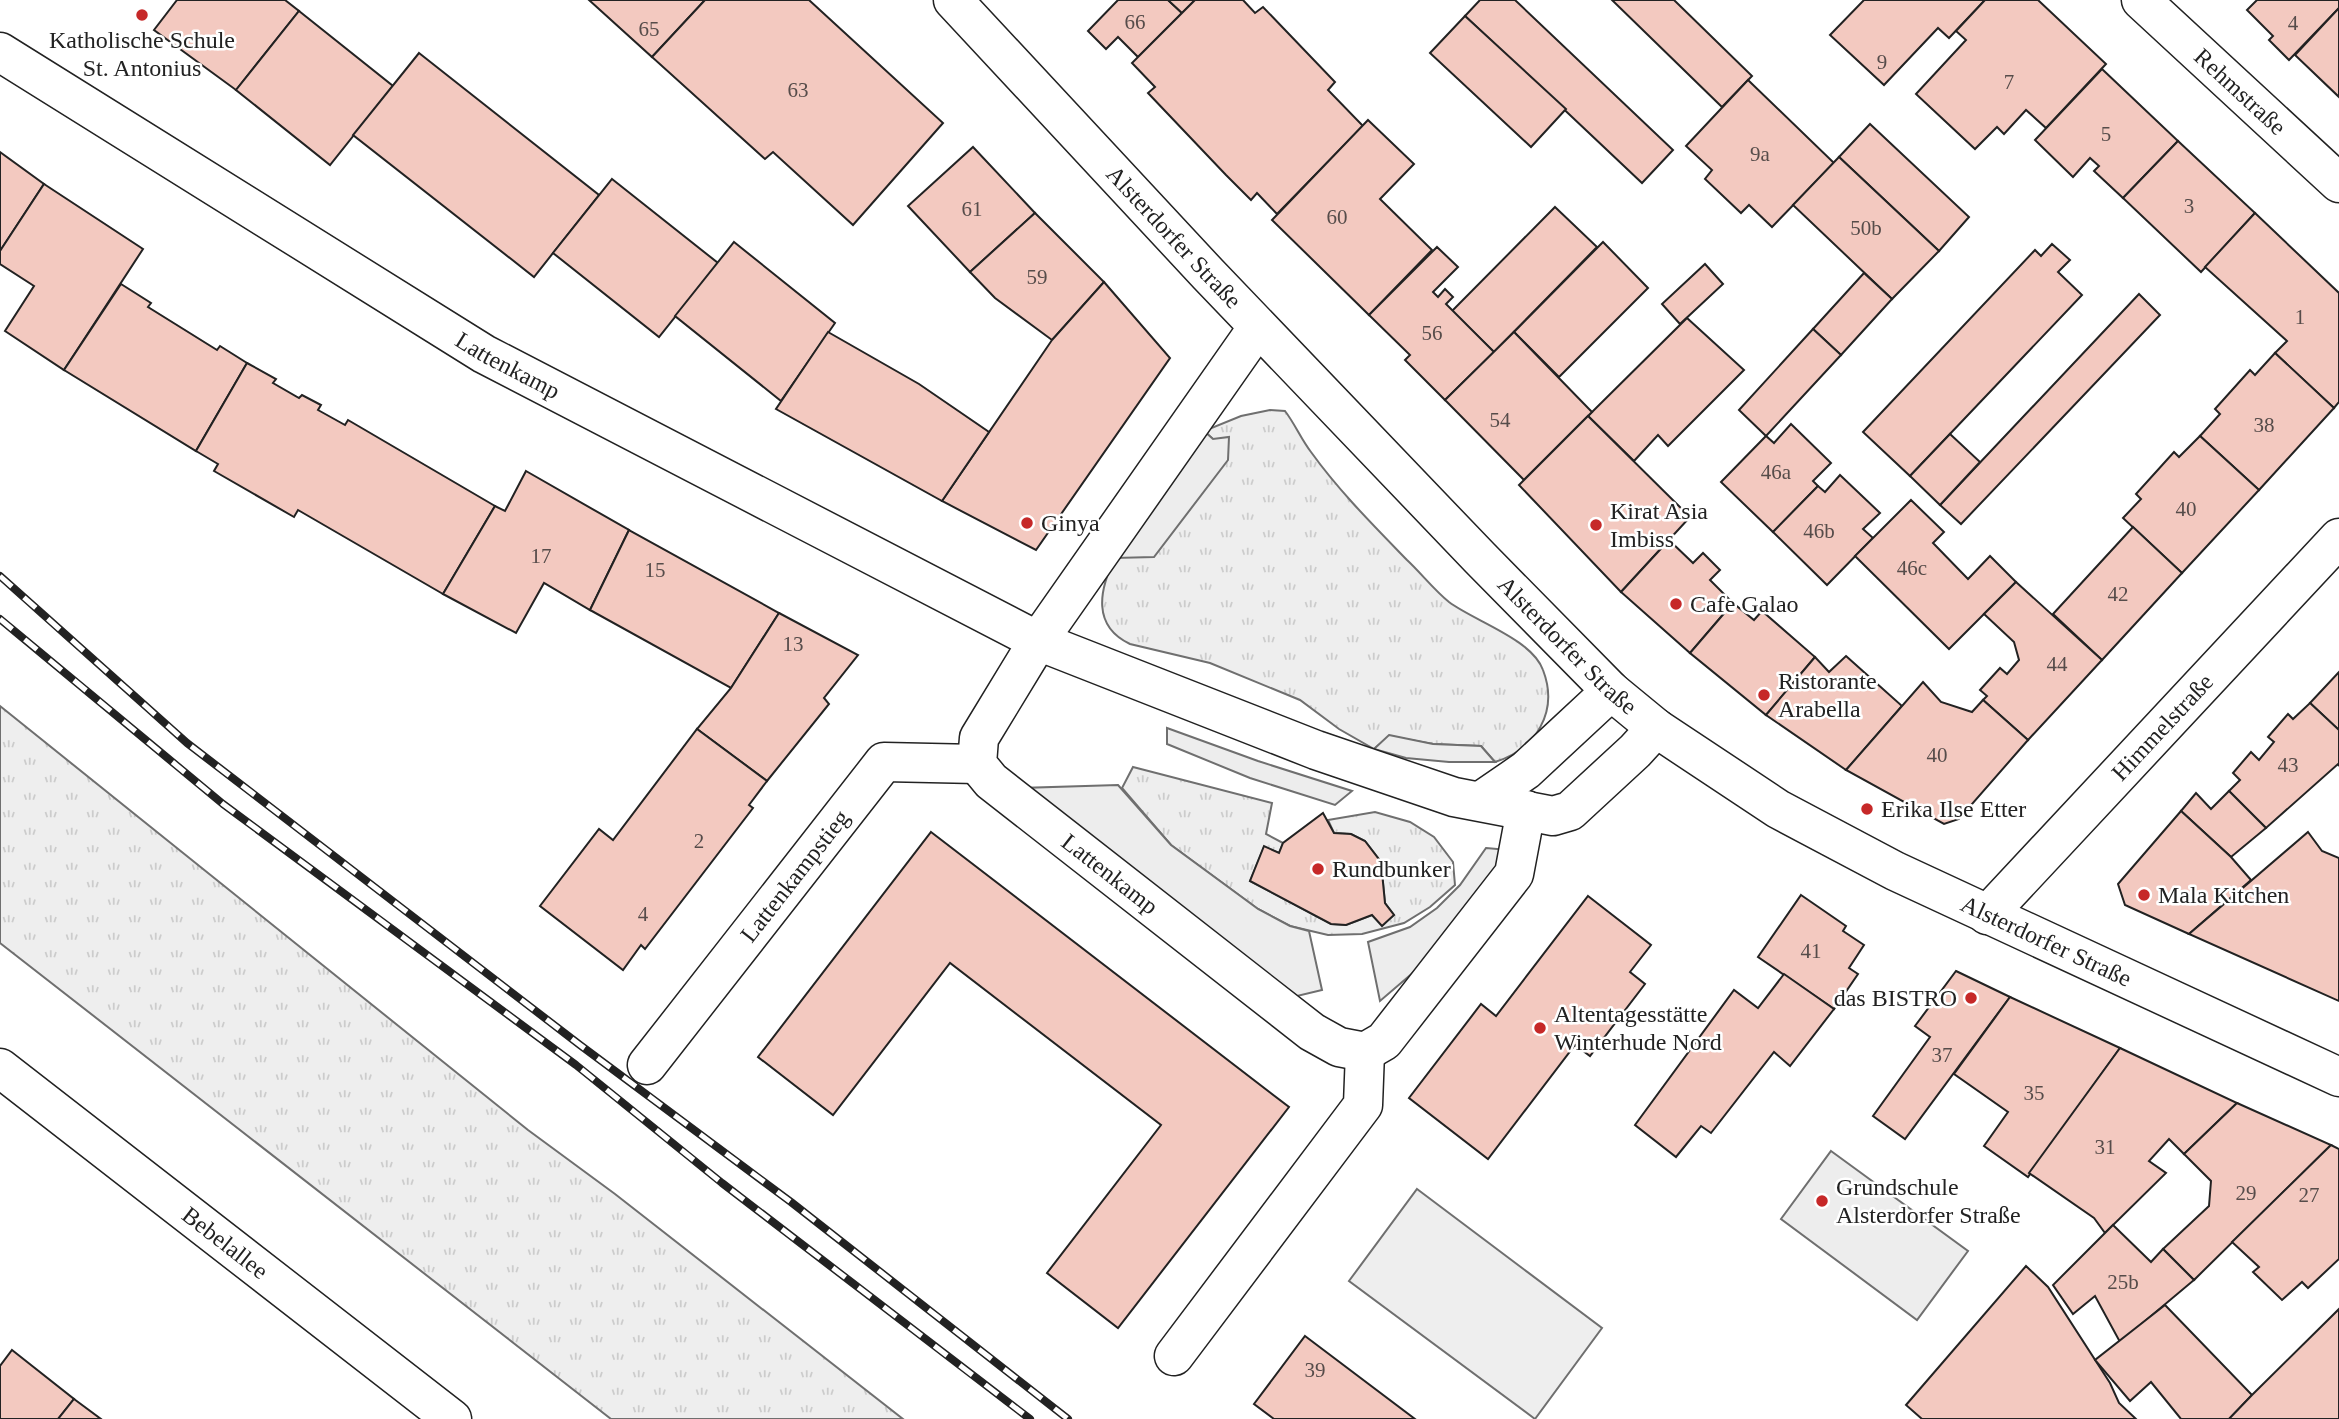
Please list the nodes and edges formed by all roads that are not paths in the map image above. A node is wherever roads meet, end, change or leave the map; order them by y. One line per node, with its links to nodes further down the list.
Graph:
1 (953, 0): 5 (street, Alsterdorfer Straße)
2 (2141, 0): 4 (street, Rehmstraße)
3 (0, 52): 7 (street, Lattenkamp)
4 (2339, 183)
5 (1258, 327): 7 (street); 8 (street, Alsterdorfer Straße)
6 (2339, 538): 13 (street, Himmelstraße)
7 (1038, 641): 10 (street); 11 (street, Lattenkamp)
8 (1611, 691): 9 (street, Alsterdorfer Straße); 11 (street)
9 (1656, 728): 12 (street, Lattenkamp); 13 (street, Alsterdorfer Straße)
10 (977, 764): 14 (street, Lattenkamp); 15 (street, Lattenkampstieg)
11 (1481, 801): 12 (street, Lattenkamp)
12 (1526, 810): 14 (street)
13 (1987, 915): 17 (street, Alsterdorfer Straße)
14 (1365, 1052): 18 (street)
15 (647, 1065)
16 (0, 1068): 19 (street, Bebelallee)
17 (2339, 1077)
18 (1174, 1356)
19 (452, 1419)

